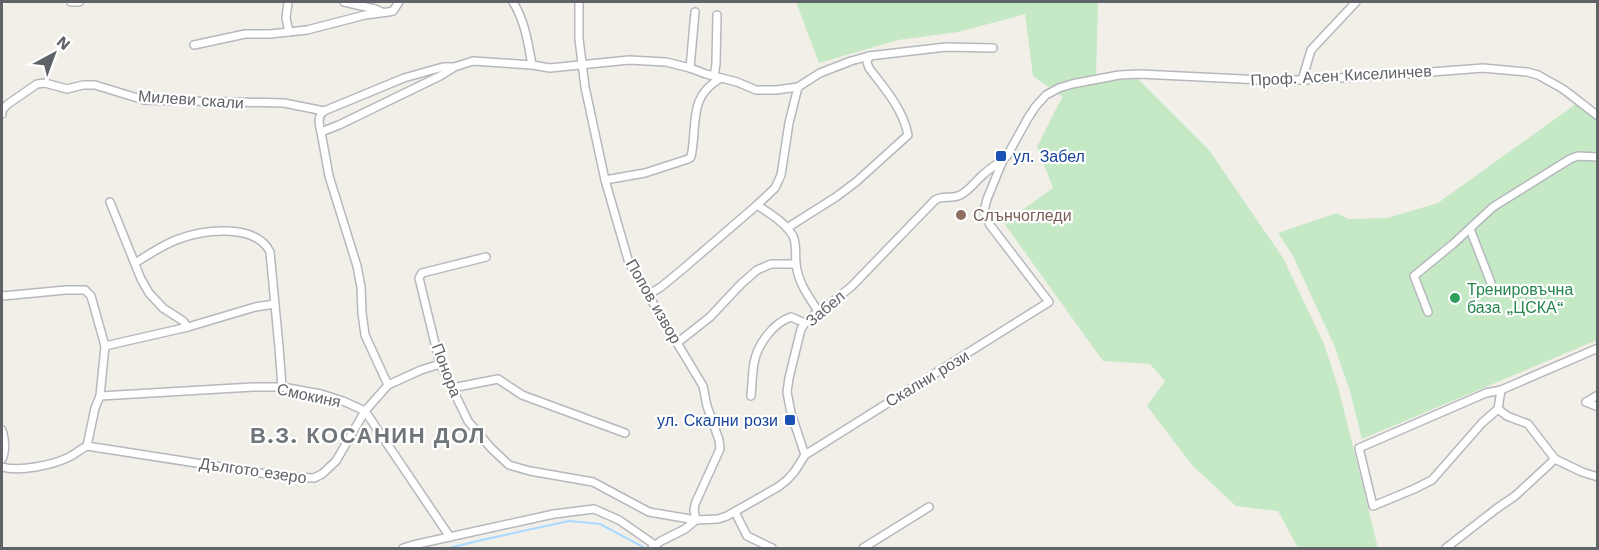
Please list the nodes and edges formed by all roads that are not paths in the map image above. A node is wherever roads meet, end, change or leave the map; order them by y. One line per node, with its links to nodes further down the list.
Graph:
1 (71, 2): 2 (street)
2 (79, 2)
3 (288, 2): 12 (street)
4 (344, 2): 10 (street)
5 (399, 2): 10 (street)
6 (513, 2): 17 (street)
7 (579, 2): 16 (street, Попов извор)
8 (1356, 2): 21 (street)
9 (695, 12): 19 (street)
10 (383, 13): 12 (street)
11 (717, 15): 20 (street)
12 (289, 32): 13 (street)
13 (194, 45)
14 (993, 48): 15 (street)
15 (869, 56): 23 (street); 33 (street)
16 (582, 64): 17 (street); 19 (street); 30 (street, Попов извор)
17 (532, 65): 18 (street)
18 (454, 67): 24 (street); 27 (street)
19 (690, 68): 20 (street)
20 (717, 77): 23 (street); 30 (street)
21 (1302, 80): 22 (street, Проф. Асен Киселинчев); 26 (street, Проф. Асен Киселинчев)
22 (1072, 84): 29 (street, Забел)
23 (798, 87): 32 (street)
24 (324, 111): 25 (street, Милеви скали); 27 (street)
25 (2, 114)
26 (1598, 116)
27 (321, 132): 50 (street)
28 (1598, 157): 34 (street)
29 (1003, 160): 42 (street, Забел); 63 (street, Скални рози)
30 (605, 180): 39 (street, Попов извор)
31 (110, 202): 36 (street)
32 (758, 205): 33 (street); 39 (street)
33 (787, 228): 37 (street)
34 (1470, 229): 38 (street); 43 (street)
35 (486, 257): 49 (street, Понора)
36 (135, 263): 41 (street); 45 (street)
37 (796, 264): 42 (street); 46 (street)
38 (1491, 283)
39 (648, 295): 46 (street, Попов извор)
40 (2, 296): 47 (street)
41 (275, 304): 45 (street); 51 (street)
42 (818, 310): 44 (street, Забел)
43 (1428, 312)
44 (805, 322): 56 (street); 63 (street, Забел)
45 (188, 327): 47 (street)
46 (677, 343): 70 (street, Попов извор)
47 (105, 346): 55 (street)
48 (1598, 348): 53 (street)
49 (441, 364): 50 (street, Дългото езеро); 52 (street, Понора)
50 (388, 385): 59 (street, Дългото езеро)
51 (282, 387): 55 (street, Смокиня); 59 (street, Смокиня)
52 (452, 388): 61 (street); 70 (street, Понора)
53 (1501, 390): 58 (street); 58 (street)
54 (1598, 395): 57 (street)
55 (100, 396): 62 (street)
56 (751, 396)
57 (1598, 407)
58 (1498, 409): 65 (street)
59 (365, 411): 62 (street, Дългото езеро); 71 (street)
60 (2, 430): 64 (street)
61 (625, 433)
62 (87, 446): 66 (street)
63 (805, 454): 69 (street)
64 (2, 459)
65 (1555, 459): 67 (street); 76 (street)
66 (2, 467)
67 (1598, 477)
68 (929, 507): 75 (street)
69 (735, 512): 70 (street); 74 (street)
70 (696, 520): 72 (street)
71 (450, 537): 72 (street); 73 (street)
72 (653, 547)
73 (403, 549)
74 (772, 549)
75 (863, 549)
76 (1446, 549)

